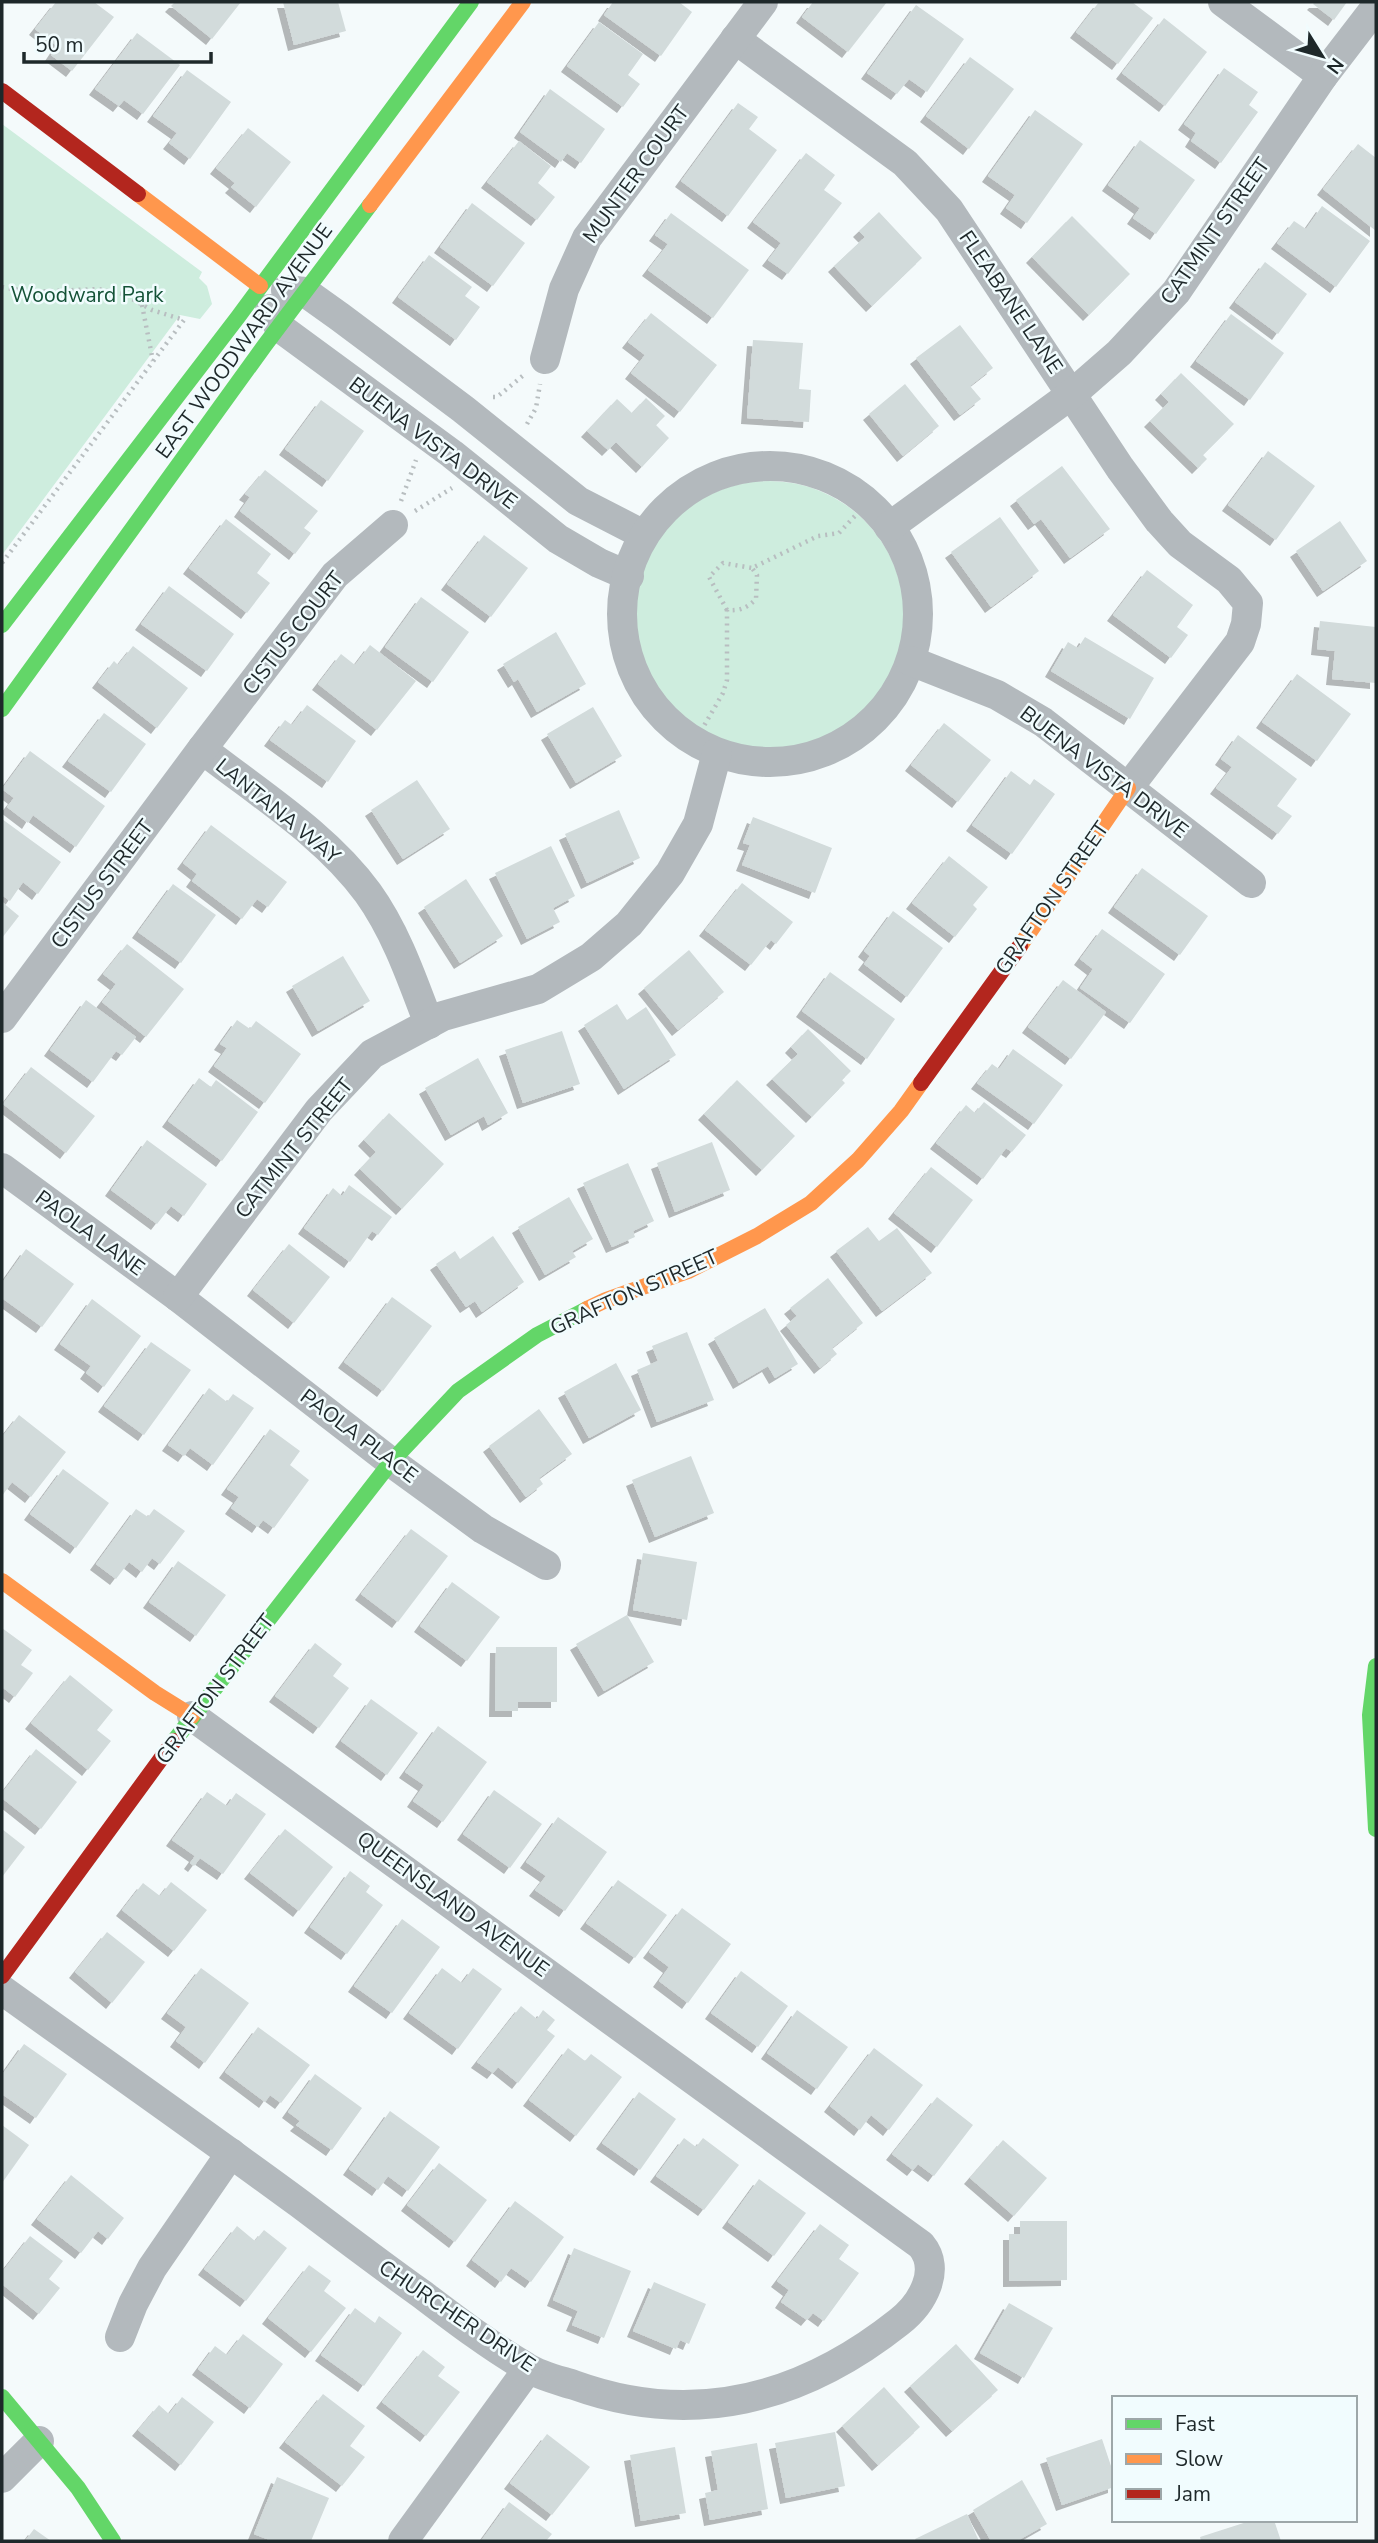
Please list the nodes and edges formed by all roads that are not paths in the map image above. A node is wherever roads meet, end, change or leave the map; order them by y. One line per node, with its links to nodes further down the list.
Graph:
1 (471, 2): 9 (street, EAST WOODWARD AVENUE)
2 (523, 2): 10 (street, EAST WOODWARD AVENUE)
3 (763, 2): 6 (street, MUNTER COURT)
4 (1223, 2): 7 (street)
5 (1376, 7): 7 (street, CATMINT STREET)
6 (735, 39): 12 (street, MUNTER COURT); 13 (street, FLEABANE LANE)
7 (1323, 76): 13 (street, CATMINT STREET)
8 (2, 91): 9 (street, BUENA VISTA DRIVE)
9 (260, 286): 10 (street, BUENA VISTA DRIVE); 11 (street, BUENA VISTA DRIVE); 19 (street, EAST WOODWARD AVENUE)
10 (305, 292): 11 (street, EAST WOODWARD AVENUE); 16 (street, BUENA VISTA DRIVE)
11 (279, 327): 17 (street, BUENA VISTA DRIVE); 21 (street, EAST WOODWARD AVENUE)
12 (545, 359)
13 (1072, 394): 15 (street, CATMINT STREET); 18 (street, FLEABANE LANE)
14 (393, 525): 23 (street, CISTUS COURT)
15 (889, 527): 16 (street); 20 (street)
16 (644, 535): 17 (street)
17 (629, 576): 22 (street)
18 (1248, 603): 24 (street, GRAFTON STREET)
19 (2, 625)
20 (911, 661): 22 (street); 24 (street, BUENA VISTA DRIVE)
21 (2, 709)
22 (706, 747): 27 (street, CATMINT STREET)
23 (202, 749): 26 (street, CISTUS STREET); 27 (street, LANTANA WAY)
24 (1128, 788): 25 (street, BUENA VISTA DRIVE); 30 (street, GRAFTON STREET)
25 (1251, 883)
26 (2, 1018)
27 (429, 1024): 29 (street, CATMINT STREET)
28 (2, 1168): 29 (street, PAOLA LANE)
29 (178, 1297): 30 (street, PAOLA PLACE)
30 (391, 1462): 31 (street, PAOLA PLACE); 34 (street, GRAFTON STREET)
31 (547, 1565)
32 (2, 1581): 34 (street, QUEENSLAND AVENUE)
33 (1376, 1666): 35 (street)
34 (192, 1716): 36 (street, GRAFTON STREET); 39 (street, QUEENSLAND AVENUE)
35 (1376, 1829)
36 (2, 1976)
37 (2, 1990): 38 (street, CHURCHER DRIVE)
38 (231, 2153): 40 (street); 41 (street, CHURCHER DRIVE)
39 (901, 2230): 41 (street, CHURCHER DRIVE)
40 (120, 2337)
41 (528, 2369): 46 (street)
42 (2, 2397): 43 (street)
43 (39, 2441): 44 (street); 45 (street)
44 (2, 2478)
45 (113, 2541)
46 (403, 2541)

